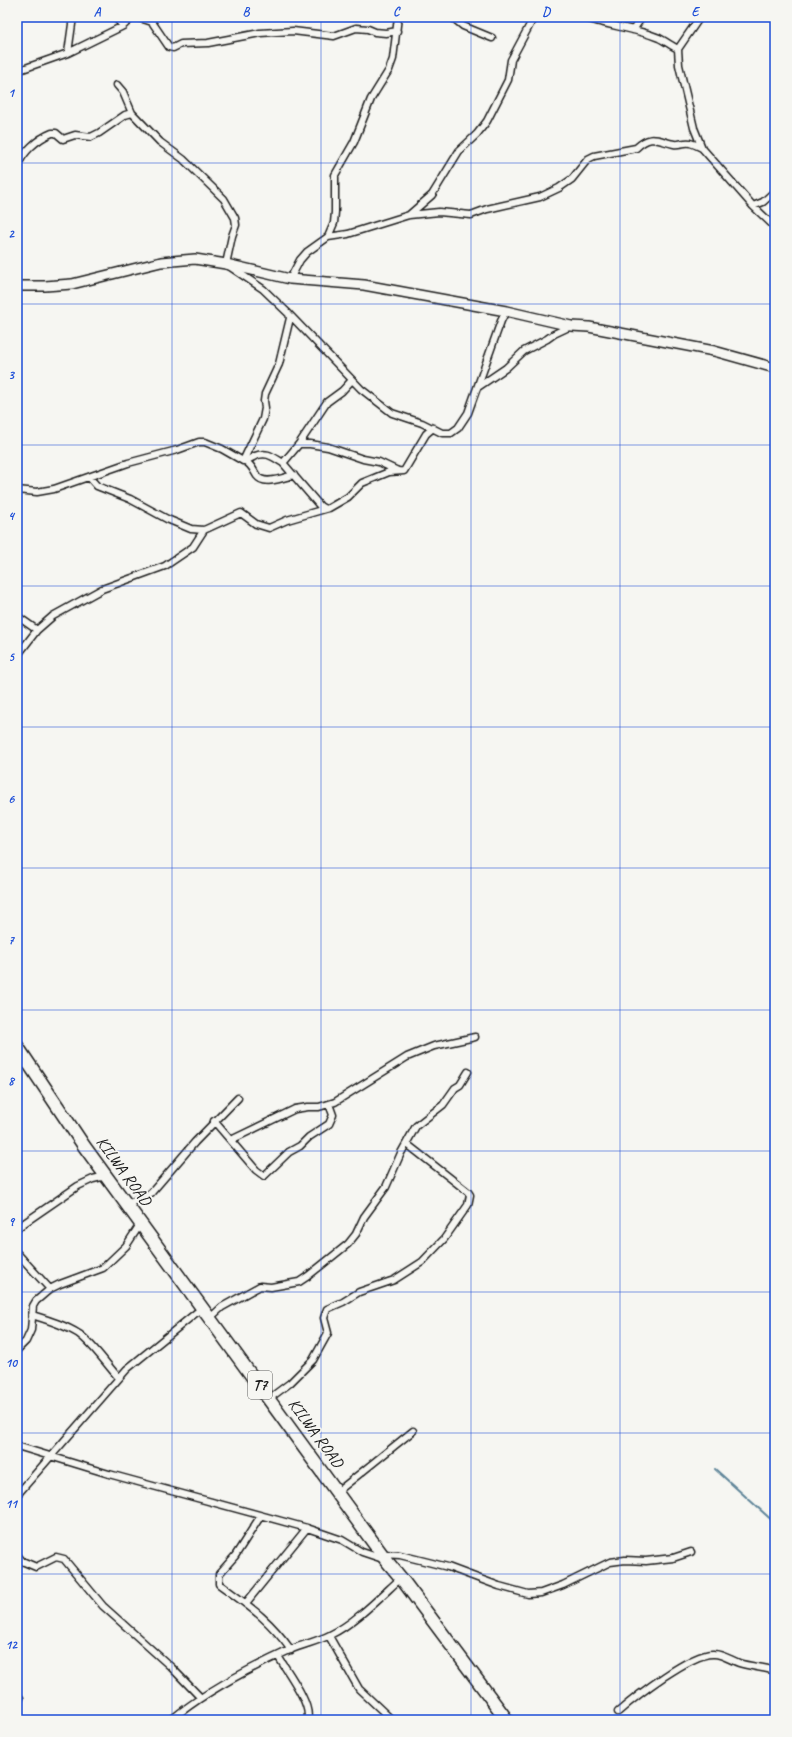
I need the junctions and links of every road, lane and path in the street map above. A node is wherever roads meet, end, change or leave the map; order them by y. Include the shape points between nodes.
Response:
1 (73, 17) edge
2 (115, 17) edge
3 (133, 17) edge
4 (137, 17) edge
5 (398, 17) edge
6 (452, 17) edge
7 (534, 17) edge
8 (583, 17) edge
9 (642, 17) edge
10 (700, 17) edge
11 (123, 26) junction
12 (633, 30) junction
13 (397, 32) junction
14 (492, 38) dead end
15 (678, 49) junction
16 (68, 53) junction
17 (17, 72) edge
18 (117, 85) dead end
19 (132, 113) junction
20 (702, 148) junction
21 (17, 167) edge
22 (775, 191) edge
23 (753, 206) junction
24 (409, 215) junction
25 (775, 227) edge
26 (328, 237) junction
27 (226, 264) junction
28 (290, 279) junction
29 (17, 286) edge
30 (506, 311) junction
31 (289, 314) junction
32 (571, 326) junction
33 (775, 368) edge
34 (352, 380) junction
35 (478, 387) junction
36 (433, 428) junction
37 (299, 444) junction
38 (244, 461) junction
39 (283, 463) junction
40 (398, 471) junction
41 (294, 475) junction
42 (89, 477) junction
43 (17, 490) edge
44 (325, 509) junction
45 (204, 530) junction
46 (17, 616) edge
47 (37, 630) junction
48 (17, 656) edge
49 (475, 1037) dead end
50 (17, 1046) edge
51 (22, 1066) edge
52 (468, 1072) dead end
53 (238, 1098) dead end
54 (329, 1104) junction
55 (214, 1121) junction
56 (231, 1140) junction
57 (407, 1144) junction
58 (108, 1176) junction
59 (128, 1204) junction
60 (141, 1223) junction
61 (17, 1228) edge
62 (17, 1253) edge
63 (50, 1289) junction
64 (202, 1308) junction
65 (32, 1314) junction
66 (210, 1318) junction
67 (17, 1350) edge
68 (119, 1378) junction
69 (270, 1398) junction
70 (413, 1431) dead end
71 (17, 1446) edge
72 (51, 1456) junction
73 (337, 1492) junction
74 (17, 1495) edge
75 (260, 1517) junction
76 (307, 1528) junction
77 (691, 1552) dead end
78 (17, 1555) edge
79 (384, 1557) junction
80 (402, 1578) junction
81 (246, 1603) junction
82 (329, 1636) junction
83 (292, 1650) junction
84 (278, 1656) junction
85 (775, 1671) edge
86 (200, 1697) junction
87 (618, 1712) dead end
88 (309, 1718) edge
89 (171, 1720) edge
90 (392, 1720) edge
91 (507, 1720) edge

1 - 16 street
2 - 11 street
3 - 11 street
4 - 13 street via 152,22 172,48 181,44 208,43 260,33 293,32 334,36 356,28 375,32
5 - 13 street
6 - 14 street via 463,26
7 - 24 street via 511,60 508,80 488,121 459,151 432,195
8 - 12 street
9 - 12 street
10 - 15 street
11 - 16 street
12 - 15 street via 659,38
13 - 26 street via 389,70 371,99 354,142 335,174 334,223
15 - 20 street via 689,112
16 - 17 street
18 - 19 street
19 - 21 street via 91,137 75,135 63,139 52,132 35,143
19 - 27 street via 163,145 183,159 229,206 236,225
20 - 23 street
20 - 24 street via 690,143 676,144 652,139 636,148 588,159 572,180 540,197 471,215 439,212
22 - 23 street via 763,202
23 - 25 street
24 - 26 street via 348,234
26 - 28 street via 307,252
27 - 28 street
27 - 29 street via 195,259 161,262 72,284
27 - 31 street via 263,289
28 - 30 street via 364,286
30 - 32 street
30 - 35 street
31 - 34 street
31 - 38 street via 281,358 265,394 265,413
32 - 33 street via 589,327 714,351
32 - 35 street via 528,348 496,377
34 - 36 street via 392,413
34 - 37 street via 327,402
35 - 36 street via 468,413 458,428 446,434
36 - 40 street via 426,434 406,469
37 - 39 street
37 - 40 street via 328,447 379,462
38 - 39 street via 265,454
38 - 41 street via 264,480
38 - 42 street via 222,449 199,442
39 - 41 street
40 - 44 street via 362,483 348,497
41 - 44 street
42 - 43 street via 54,489 37,492
42 - 45 street via 97,486 130,498 167,519 191,529
44 - 45 street via 269,528 256,524 239,513
45 - 47 street via 193,547 174,561 102,589 53,616
46 - 47 street
47 - 48 street
49 - 54 street via 434,1046 407,1057
50 - 51 highway, KILWA ROAD / T7
51 - 58 highway, KILWA ROAD / T7
52 - 57 street via 443,1105 416,1126
53 - 55 street
54 - 56 street via 295,1110
54 - 56 street via 333,1115 328,1124 281,1159 266,1176 260,1175
55 - 56 street
55 - 59 street via 151,1193
57 - 66 street via 386,1187 348,1244 298,1282 272,1287 260,1286 222,1307
57 - 69 street via 468,1192 468,1205 444,1239 422,1262 394,1280 359,1292 327,1309 324,1318 328,1333 313,1360 290,1383
58 - 59 highway, KILWA ROAD / T7
58 - 61 street via 78,1186
59 - 60 highway, KILWA ROAD / T7
60 - 63 street via 126,1246 103,1268
60 - 64 highway, KILWA ROAD / T7
62 - 63 street
63 - 65 street via 33,1306
64 - 66 highway, KILWA ROAD / T7
64 - 68 street
65 - 67 street via 31,1330 26,1341
65 - 68 street via 78,1334
66 - 69 highway, KILWA ROAD / T7
68 - 72 street
69 - 73 highway, KILWA ROAD / T7
70 - 73 street
71 - 72 street
72 - 74 street
72 - 75 street
73 - 79 highway, KILWA ROAD / T7
75 - 76 street
75 - 81 street via 235,1556 219,1574 220,1584
76 - 79 street via 342,1540 362,1552
76 - 81 street
77 - 79 street via 672,1558 610,1562 563,1585 541,1593 528,1594 498,1586 448,1567 400,1555
78 - 86 street via 22,1561 36,1567 56,1557 64,1559 103,1606 172,1667
79 - 80 highway, KILWA ROAD / T7
80 - 82 street
80 - 91 highway, KILWA ROAD / T7
81 - 83 street via 268,1622
82 - 83 street
82 - 90 street via 359,1689
83 - 84 street
84 - 86 street
84 - 88 street via 306,1703
85 - 87 street via 715,1654 706,1654 643,1690
86 - 89 street

